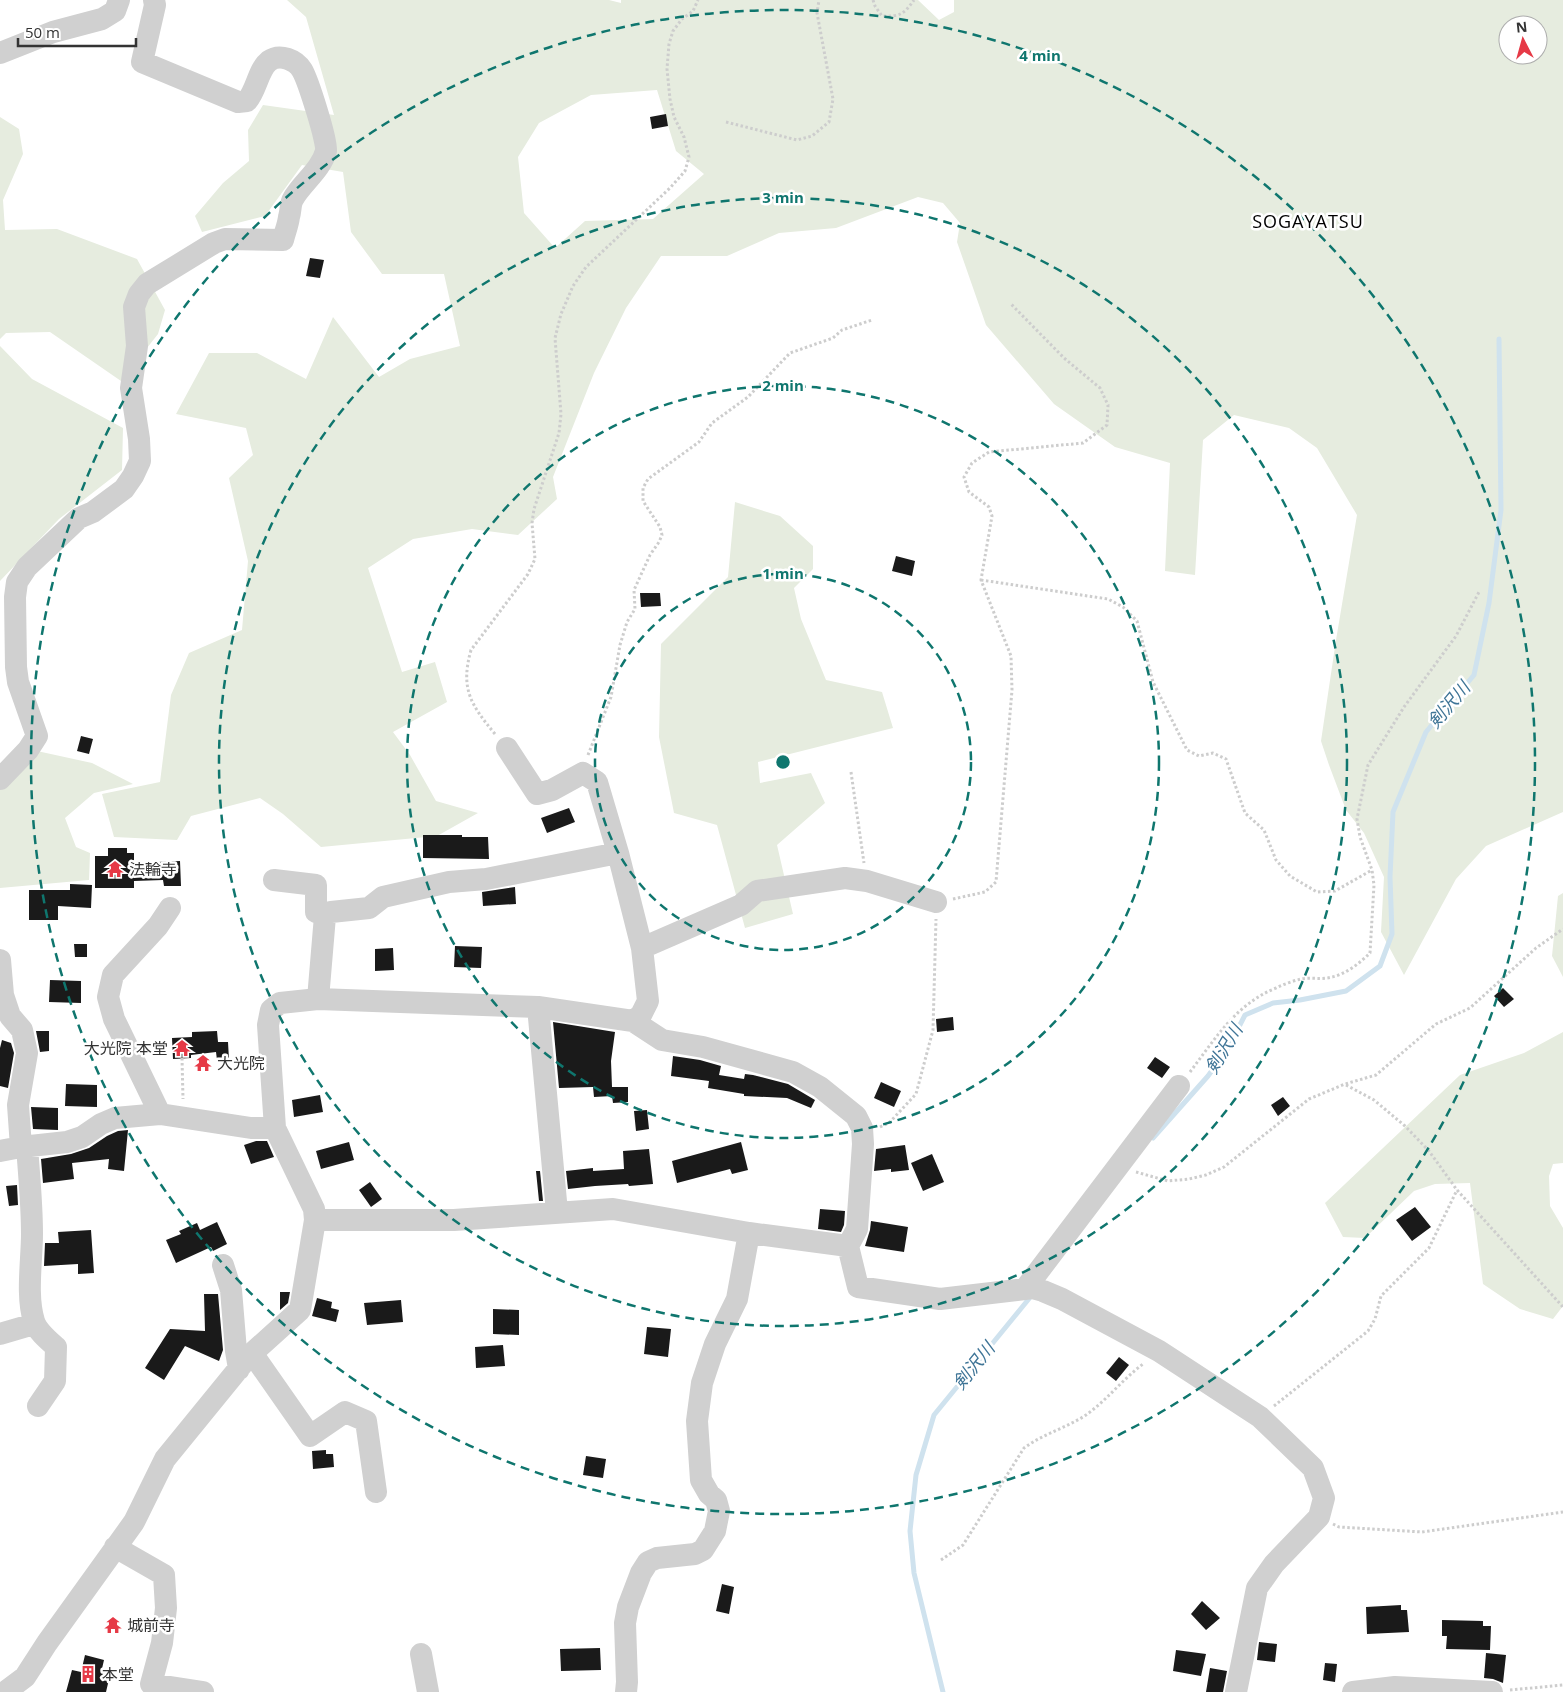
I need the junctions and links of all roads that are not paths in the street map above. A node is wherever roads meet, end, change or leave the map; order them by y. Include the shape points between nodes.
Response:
1 (118, 0) edge
2 (154, 0) edge
3 (0, 53) edge
4 (507, 748) road end
5 (0, 779) edge
6 (618, 853) junction
7 (274, 880) dead end
8 (936, 902) road end
9 (170, 908) dead end
10 (325, 916) junction
11 (642, 948) junction
12 (0, 960) edge
13 (318, 999) junction
14 (538, 1006) junction
15 (634, 1021) junction
16 (1179, 1086) road end
17 (160, 1114) junction
18 (275, 1128) junction
19 (16, 1148) edge
20 (557, 1212) junction
21 (316, 1220) junction
22 (749, 1233) junction
23 (848, 1246) junction
24 (223, 1265) dead end
25 (1033, 1289) junction
26 (34, 1324) junction
27 (0, 1334) edge
28 (246, 1361) junction
29 (38, 1406) dead end
30 (376, 1492) dead end
31 (115, 1547) junction
32 (421, 1654) dead end
33 (5, 1692) edge
34 (203, 1692) edge
35 (428, 1692) edge
36 (626, 1692) edge
37 (1236, 1692) edge
38 (1353, 1692) edge
39 (1492, 1692) edge

1 - 3 street via 115,11 102,19 53,32
2 - 5 street via 142,62 238,102 247,101 254,94 262,70 270,60 281,57 293,60 302,70 325,137 326,150 292,200 283,240 225,239 214,243 147,284 139,294 134,307 136,346 131,388 140,461 124,489 93,512 78,518 27,567 17,582 16,667 37,736
4 - 6 street via 537,794 552,790 583,773 597,782
6 - 10 street via 486,879 449,882 383,897 369,908 331,912
6 - 11 street
7 - 10 street via 316,885 316,912
8 - 11 street via 867,881 845,878 757,891 741,905
9 - 17 street via 158,926 113,975 108,997 114,1019
10 - 13 street
11 - 15 street via 648,1001
12 - 19 street via 3,995 10,1016 22,1030 27,1053 18,1105
13 - 14 street
13 - 18 street via 280,1003 271,1010 268,1025
14 - 15 street
14 - 20 street
15 - 23 street via 662,1040 703,1047 793,1072 820,1087 856,1116 863,1136 857,1229
16 - 25 street via 1124,1169
17 - 18 street via 251,1128
17 - 19 street via 114,1118 67,1142
18 - 21 street
19 - 26 street via 31,1205 31,1313
20 - 21 street via 454,1220
20 - 22 street via 613,1209
21 - 28 street via 300,1310
22 - 23 street
22 - 36 street via 737,1298 715,1344 702,1383 697,1421 701,1480 716,1500 719,1511 715,1531 703,1550 695,1554 657,1558 648,1562 641,1573 625,1623
23 - 25 street via 858,1287 940,1299
24 - 28 street via 231,1290 236,1351
25 - 37 street via 1062,1299 1160,1351 1260,1417 1313,1468 1324,1498 1319,1516 1274,1564 1257,1588
26 - 27 street
26 - 29 street via 56,1347 55,1381
28 - 30 street via 310,1436 345,1412 366,1421
28 - 31 street via 165,1459 134,1522
31 - 33 street via 25,1678
31 - 34 street via 164,1574 166,1608 162,1643 151,1684
32 - 35 street
38 - 39 street via 1394,1687

